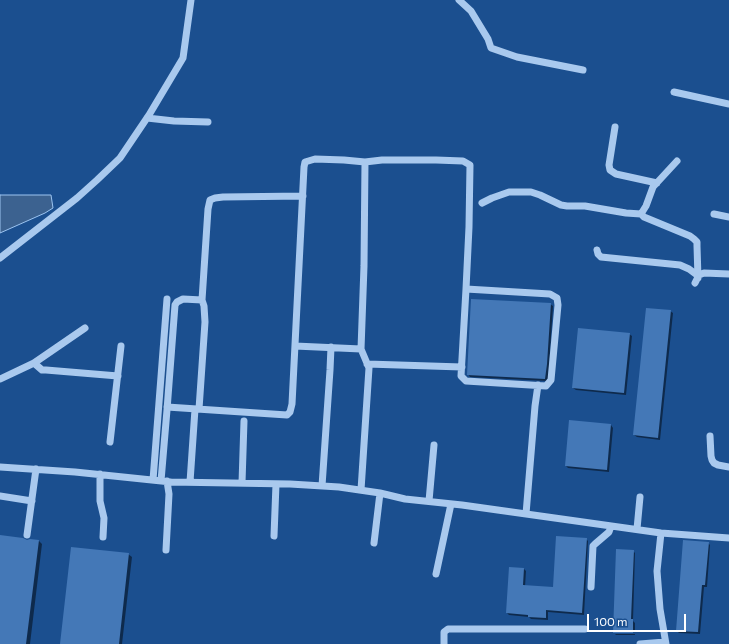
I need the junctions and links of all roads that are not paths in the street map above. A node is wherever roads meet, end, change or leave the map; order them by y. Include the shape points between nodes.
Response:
1 (191, 0) edge
2 (459, 0) edge
3 (583, 70) dead end
4 (674, 92) dead end
5 (729, 104) edge
6 (147, 118) junction
7 (208, 122) dead end
8 (615, 127) dead end
9 (677, 161) dead end
10 (365, 162) junction
11 (657, 183) junction
12 (303, 196) junction
13 (482, 203) dead end
14 (641, 214) junction
15 (714, 214) dead end
16 (729, 217) edge
17 (597, 250) dead end
18 (0, 258) edge
19 (729, 274) edge
20 (697, 278) junction
21 (466, 289) junction
22 (167, 299) dead end
23 (202, 300) junction
24 (85, 328) dead end
25 (121, 346) dead end
26 (295, 346) junction
27 (330, 347) junction
28 (361, 348) junction
29 (34, 364) junction
30 (367, 364) junction
31 (462, 367) junction
32 (118, 376) junction
33 (0, 379) edge
34 (538, 385) junction
35 (167, 407) junction
36 (197, 409) junction
37 (244, 421) dead end
38 (710, 436) dead end
39 (110, 442) dead end
40 (434, 445) dead end
41 (0, 467) edge
42 (729, 467) edge
43 (36, 469) junction
44 (100, 474) junction
45 (160, 481) junction
46 (190, 482) junction
47 (242, 483) junction
48 (276, 484) junction
49 (322, 486) junction
50 (361, 490) junction
51 (380, 493) junction
52 (0, 496) edge
53 (640, 497) dead end
54 (32, 501) junction
55 (429, 501) junction
56 (451, 504) junction
57 (526, 514) junction
58 (611, 526) junction
59 (637, 529) junction
60 (661, 533) junction
61 (27, 535) dead end
62 (274, 536) dead end
63 (103, 537) dead end
64 (729, 538) edge
65 (374, 543) dead end
66 (166, 550) dead end
67 (436, 574) dead end
68 (591, 588) dead end
69 (585, 629) dead end
70 (666, 643) edge
71 (444, 644) edge
72 (640, 644) edge

1 - 6 street via 182,58
2 - 3 street via 471,11 491,48
4 - 5 street
6 - 7 street
6 - 18 street via 120,158 97,180
8 - 11 street via 610,170 616,174
9 - 11 street
10 - 12 street via 315,159 305,162
10 - 21 street via 436,160 463,161 470,165
10 - 28 street
11 - 14 street
12 - 23 street via 223,197 210,200
12 - 26 street
13 - 14 street via 509,192 531,192 561,205
14 - 20 street via 690,236 697,242
15 - 16 street
17 - 20 street via 601,257 680,266 688,269
19 - 20 street via 704,273
21 - 31 street
21 - 34 street via 550,294 557,298 551,380 546,386
22 - 45 street
23 - 35 street via 182,299 175,305
23 - 36 street via 204,322
24 - 29 street
25 - 32 street
26 - 27 street
26 - 36 street via 292,404 287,415
27 - 28 street
27 - 49 street
28 - 30 street
29 - 32 street via 42,370
29 - 33 street
30 - 31 street
30 - 50 street via 369,368
31 - 34 street via 461,376 466,381
32 - 39 street
34 - 57 street
35 - 36 street
35 - 45 street
36 - 46 street
37 - 47 street
38 - 42 street via 712,460 718,465
40 - 55 street
41 - 43 street
43 - 44 street
43 - 54 street
44 - 45 street
44 - 63 street
45 - 46 street
45 - 66 street via 169,494
46 - 47 street
47 - 48 street
48 - 49 street
48 - 62 street
49 - 50 street
50 - 51 street
51 - 55 street
51 - 65 street
52 - 54 street
53 - 59 street
54 - 61 street
55 - 56 street
56 - 57 street
56 - 67 street
57 - 58 street
58 - 59 street
58 - 68 street via 609,532 593,546
59 - 60 street
60 - 64 street
60 - 70 street via 657,571
69 - 71 street via 448,629 444,632
70 - 72 street

